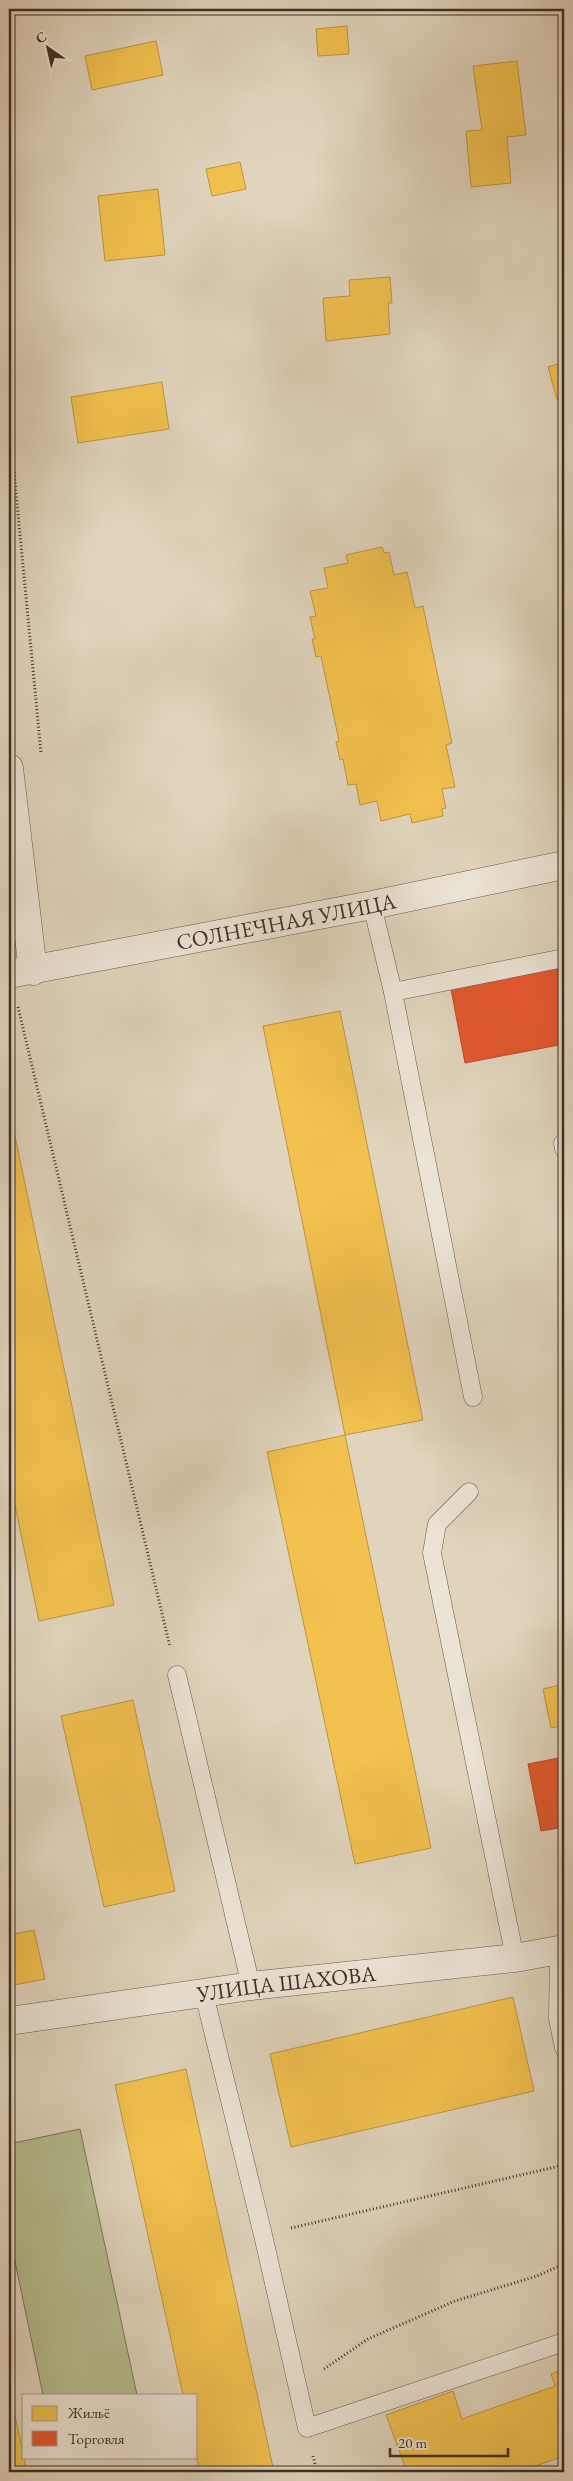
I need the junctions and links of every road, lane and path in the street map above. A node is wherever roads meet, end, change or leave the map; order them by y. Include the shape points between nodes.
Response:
1 (9, 420) edge
2 (42, 762) dead end
3 (9, 768) edge
4 (564, 865) edge
5 (372, 905) junction
6 (564, 958) edge
7 (17, 973) edge
8 (393, 992) junction
9 (473, 1397) dead end
10 (469, 1492) dead end
11 (177, 1675) joint
12 (562, 1949) edge
13 (515, 1958) junction
14 (251, 1986) junction
15 (204, 1994) junction
16 (9, 2021) edge
17 (564, 2048) edge
18 (564, 2166) edge
19 (263, 2235) junction
20 (564, 2264) edge
21 (564, 2342) edge
22 (297, 2388) junction

1 - 2 path
3 - 7 street
4 - 5 street, СОЛНЕЧНАЯ УЛИЦА
5 - 7 street, СОЛНЕЧНАЯ УЛИЦА
5 - 8 lane
6 - 8 lane
7 - 11 path
8 - 9 lane
10 - 13 lane via 437,1524 432,1553
11 - 14 lane
12 - 13 street, УЛИЦА ШАХОВА
12 - 17 lane via 558,2018
13 - 14 street, УЛИЦА ШАХОВА
14 - 15 street, УЛИЦА ШАХОВА
15 - 16 street, УЛИЦА ШАХОВА
15 - 19 lane
18 - 19 path
19 - 22 lane
20 - 22 path via 537,2276 455,2301 368,2340
21 - 22 lane via 307,2428

